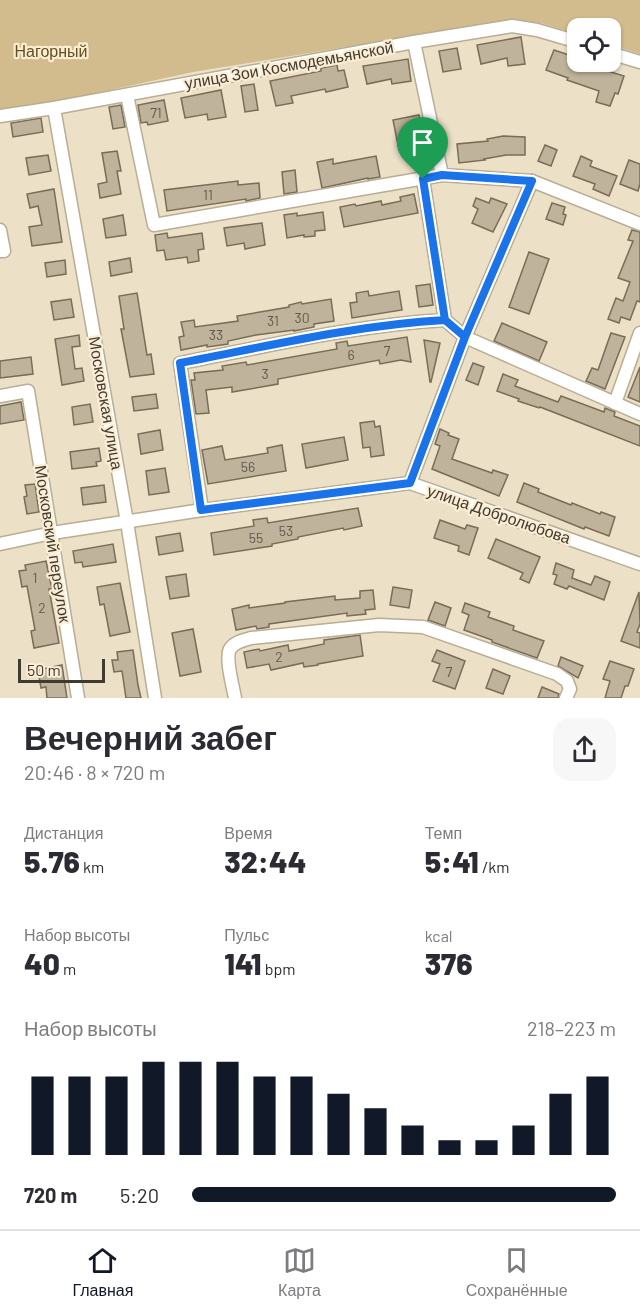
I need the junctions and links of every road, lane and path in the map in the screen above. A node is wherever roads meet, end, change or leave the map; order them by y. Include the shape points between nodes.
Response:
1 (567, 39) edge
2 (414, 42) junction
3 (621, 56) edge
4 (640, 62) edge
5 (127, 95) junction
6 (54, 108) junction
7 (0, 116) edge
8 (442, 175) junction
9 (423, 179) junction
10 (532, 181) junction
11 (640, 224) edge
12 (0, 230) edge
13 (0, 251) edge
14 (445, 320) junction
15 (640, 333) edge
16 (465, 337) junction
17 (0, 396) edge
18 (615, 403) junction
19 (640, 414) edge
20 (410, 483) junction
21 (201, 510) junction
22 (127, 522) junction
23 (52, 533) junction
24 (0, 544) edge
25 (640, 564) edge
26 (78, 698) edge
27 (155, 698) edge
28 (235, 698) edge
29 (566, 698) edge

1 - 2 street, улица Зои Космодемьянской via 512,26
2 - 5 street, улица Зои Космодемьянской
2 - 8 street
3 - 4 street
5 - 6 street, улица Зои Космодемьянской
5 - 9 street via 154,225
6 - 7 street, улица Зои Космодемьянской
6 - 22 street, Московская улица
8 - 9 street
8 - 10 street
9 - 14 street
10 - 11 street
10 - 16 street
12 - 13 street via 4,251
14 - 16 street
14 - 21 street via 386,325 180,363
15 - 18 street
16 - 18 street
16 - 20 street
17 - 23 street, Московский переулок via 28,391
18 - 19 street
20 - 21 street, улица Добролюбова
20 - 25 street, улица Добролюбова
21 - 22 street, улица Добролюбова
22 - 23 street, улица Добролюбова
22 - 27 street, Московская улица
23 - 24 street, улица Добролюбова
23 - 26 street, Московский переулок
28 - 29 street via 228,656 235,643 379,625 423,627 557,674 570,689

